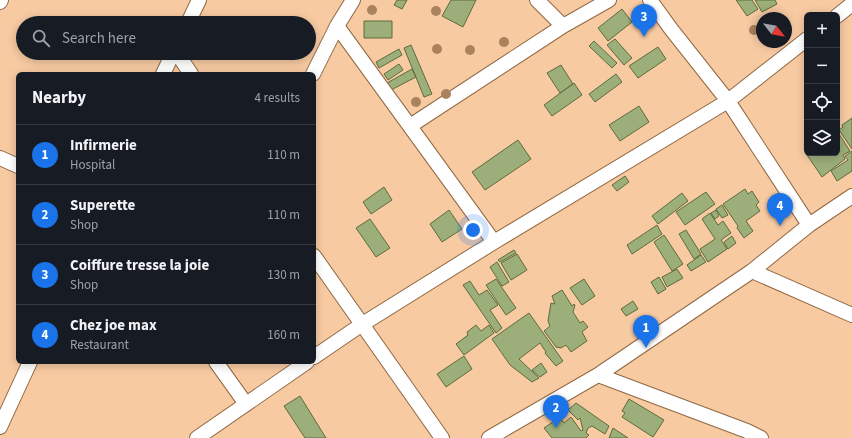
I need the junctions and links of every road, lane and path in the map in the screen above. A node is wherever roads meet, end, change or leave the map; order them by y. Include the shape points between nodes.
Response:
1 (199, 0) edge
2 (353, 0) edge
3 (537, 0) edge
4 (609, 0) edge
5 (650, 0) edge
6 (852, 4) edge
7 (840, 14) edge
8 (191, 16) edge
9 (337, 26) junction
10 (563, 26) junction
11 (804, 42) edge
12 (169, 60) edge
13 (182, 60) edge
14 (164, 72) edge
15 (190, 72) edge
16 (314, 72) edge
17 (728, 101) junction
18 (410, 126) junction
19 (0, 158) edge
20 (16, 165) edge
21 (852, 196) edge
22 (809, 225) junction
23 (494, 242) junction
24 (316, 259) edge
25 (752, 270) junction
26 (852, 315) edge
27 (361, 325) junction
28 (316, 356) edge
29 (29, 364) edge
30 (217, 364) edge
31 (304, 364) edge
32 (598, 375) junction
33 (246, 404) junction
34 (0, 427) edge
35 (746, 435) edge
36 (198, 438) edge
37 (442, 438) edge
38 (489, 438) edge
39 (761, 438) edge

1 - 8 street
2 - 9 street
3 - 10 street
4 - 10 street
5 - 17 street
6 - 7 street
9 - 16 street
9 - 18 street
10 - 18 street
11 - 17 street
12 - 14 street
13 - 15 street
17 - 22 street
17 - 23 street
18 - 23 street
19 - 20 street
21 - 22 street
22 - 25 street
23 - 27 street
24 - 27 street
25 - 26 street
25 - 32 street
27 - 28 street
27 - 37 street
29 - 34 street
30 - 33 street
31 - 33 street
32 - 35 street
32 - 38 street
33 - 36 street
35 - 39 street

